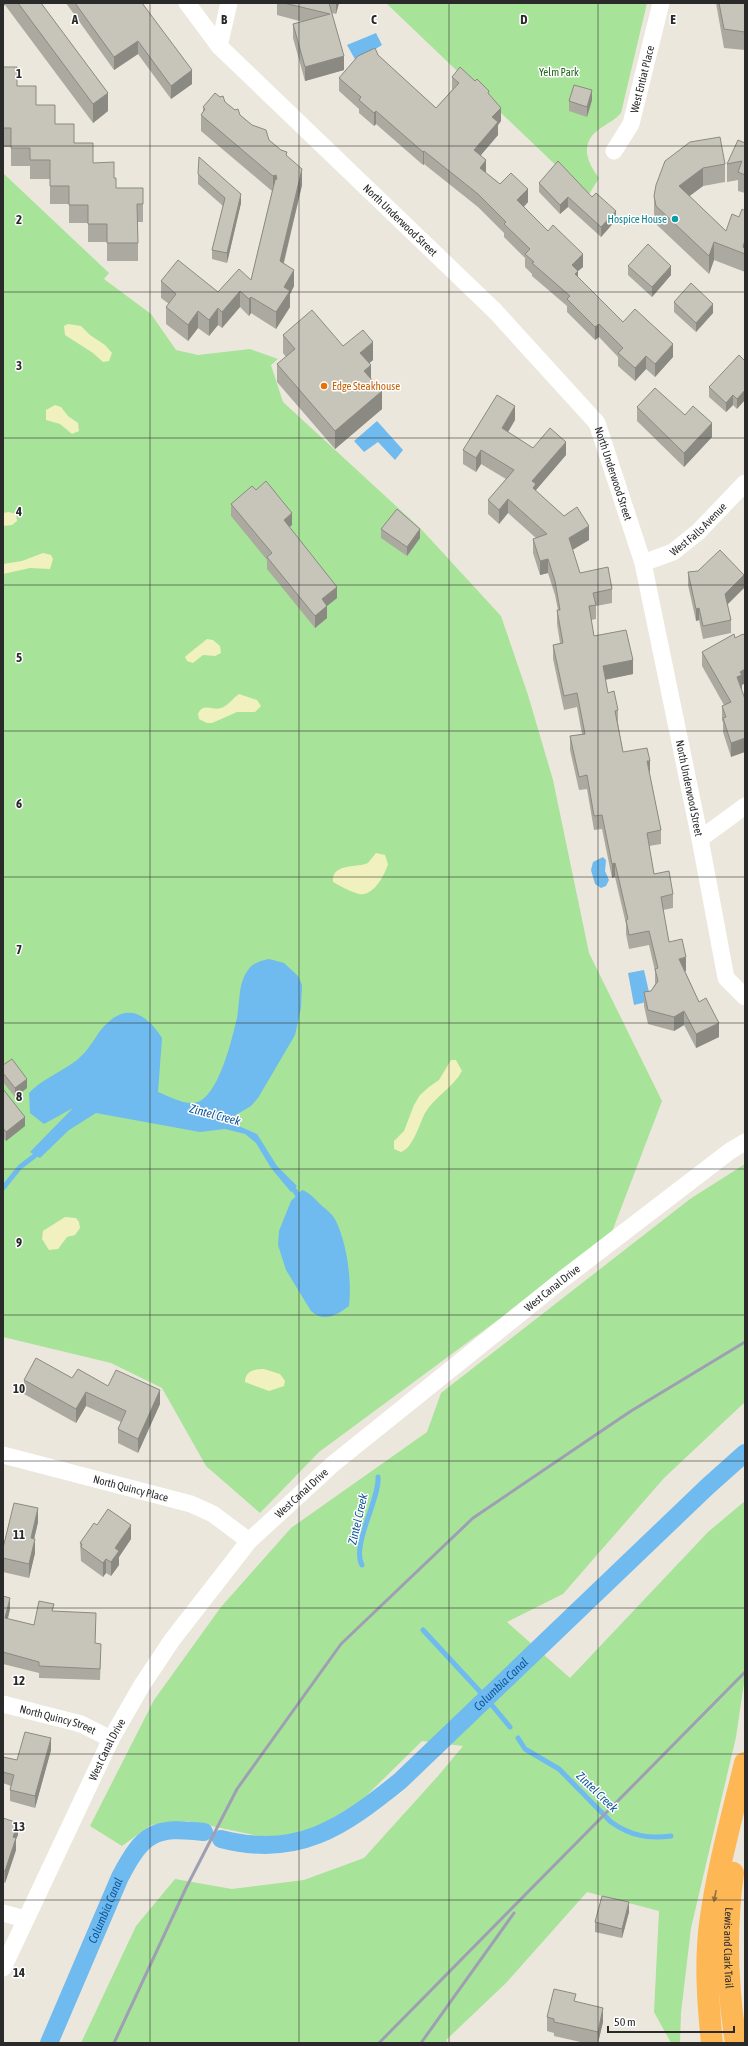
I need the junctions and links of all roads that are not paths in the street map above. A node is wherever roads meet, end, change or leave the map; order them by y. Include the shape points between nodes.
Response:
1 (187, 3) edge
2 (229, 3) edge
3 (661, 3) edge
4 (219, 46) junction
5 (614, 151) dead end
6 (745, 482) edge
7 (643, 563) junction
8 (745, 806) edge
9 (700, 839) junction
10 (745, 997) edge
11 (745, 1142) edge
12 (3, 1455) edge
13 (249, 1541) junction
14 (3, 1704) edge
15 (110, 1739) junction
16 (745, 1763) edge
17 (745, 1782) edge
18 (3, 1913) edge
19 (25, 1918) junction
20 (3, 1968) edge
21 (712, 2043) edge
22 (736, 2043) edge

1 - 4 street, North Underwood Street
2 - 4 street
3 - 5 street, West Entiat Place via 631,124
4 - 7 street, North Underwood Street via 495,312 598,423
6 - 7 street, West Falls Avenue via 698,532 673,552
7 - 9 street, North Underwood Street
8 - 9 street
9 - 10 street, North Underwood Street via 726,978
11 - 13 street, West Canal Drive via 544,1294 333,1464
12 - 13 street, North Quincy Place via 191,1504 213,1514
13 - 15 street, West Canal Drive via 172,1640
14 - 15 street, North Quincy Street via 81,1724
15 - 19 street, West Canal Drive
16 -> 21 highway via 719,1873 710,1924 708,2000
17 - 22 highway, Lewis and Clark Trail via 727,1926 729,1988
18 - 19 street
19 - 20 street, West Canal Drive

